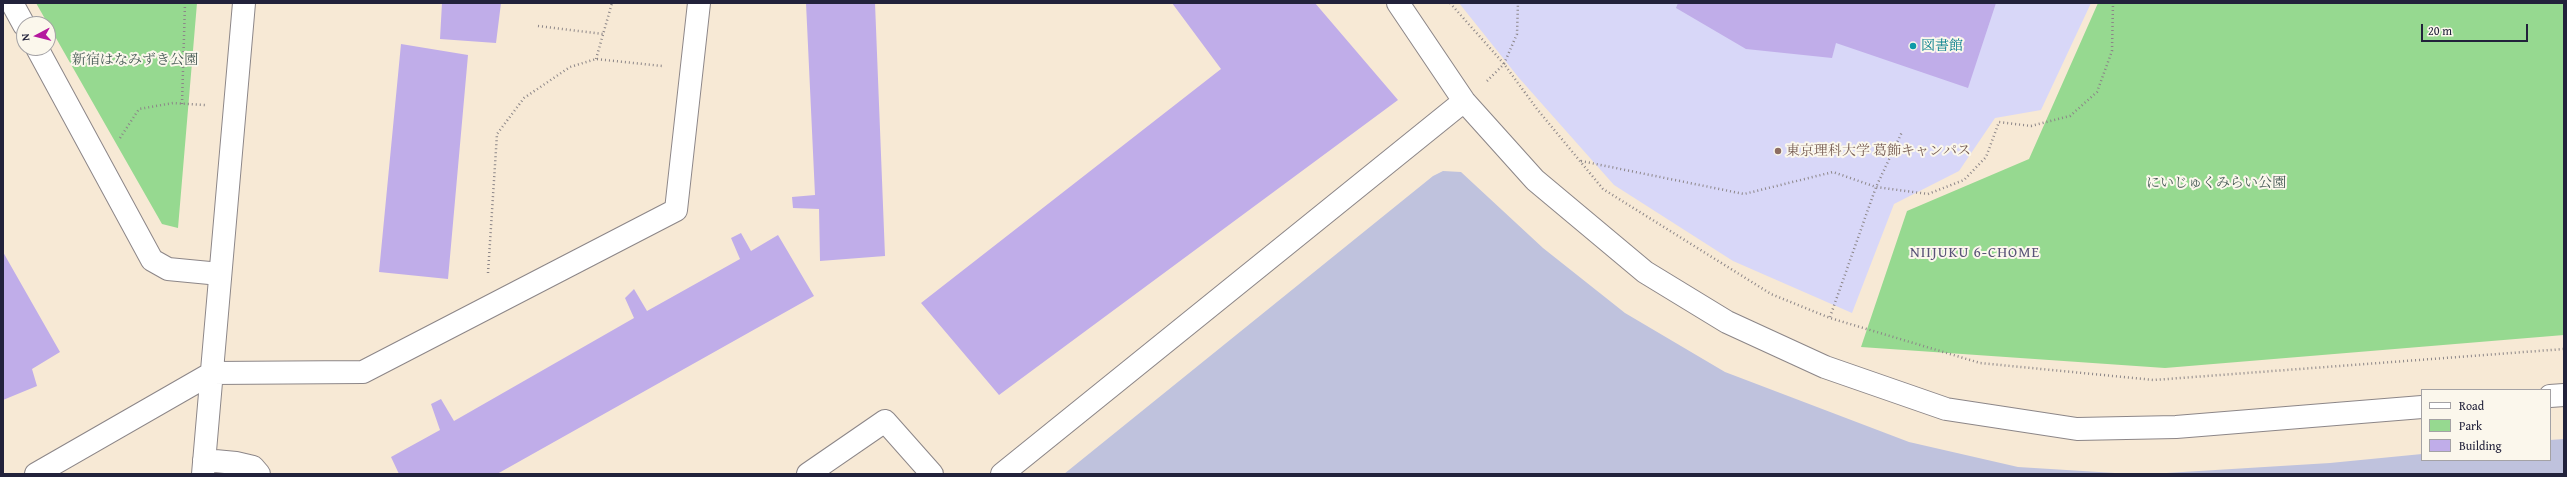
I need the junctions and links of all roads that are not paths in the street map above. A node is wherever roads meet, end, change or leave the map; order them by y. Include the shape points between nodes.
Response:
1 (12, 3) edge
2 (244, 3) edge
3 (699, 3) edge
4 (1398, 3) edge
5 (19, 16) edge
6 (41, 56) edge
7 (1464, 101) junction
8 (220, 274) junction
9 (212, 373) junction
10 (2564, 395) edge
11 (2551, 396) edge
12 (2421, 407) edge
13 (204, 467) edge
14 (36, 474) edge
15 (259, 474) edge
16 (808, 474) edge
17 (932, 474) edge
18 (1002, 474) edge

1 - 5 street
2 - 8 street
3 - 9 street via 676,210 363,372
4 - 7 street
6 - 8 street via 152,260 168,269
7 - 12 street via 1535,180 1645,272 1727,322 1824,367 1946,409 2077,428 2176,428
7 - 18 street
8 - 9 street
9 - 13 street
9 - 14 street
10 - 11 street
13 - 15 street via 236,463 253,468
16 - 17 street via 885,421

